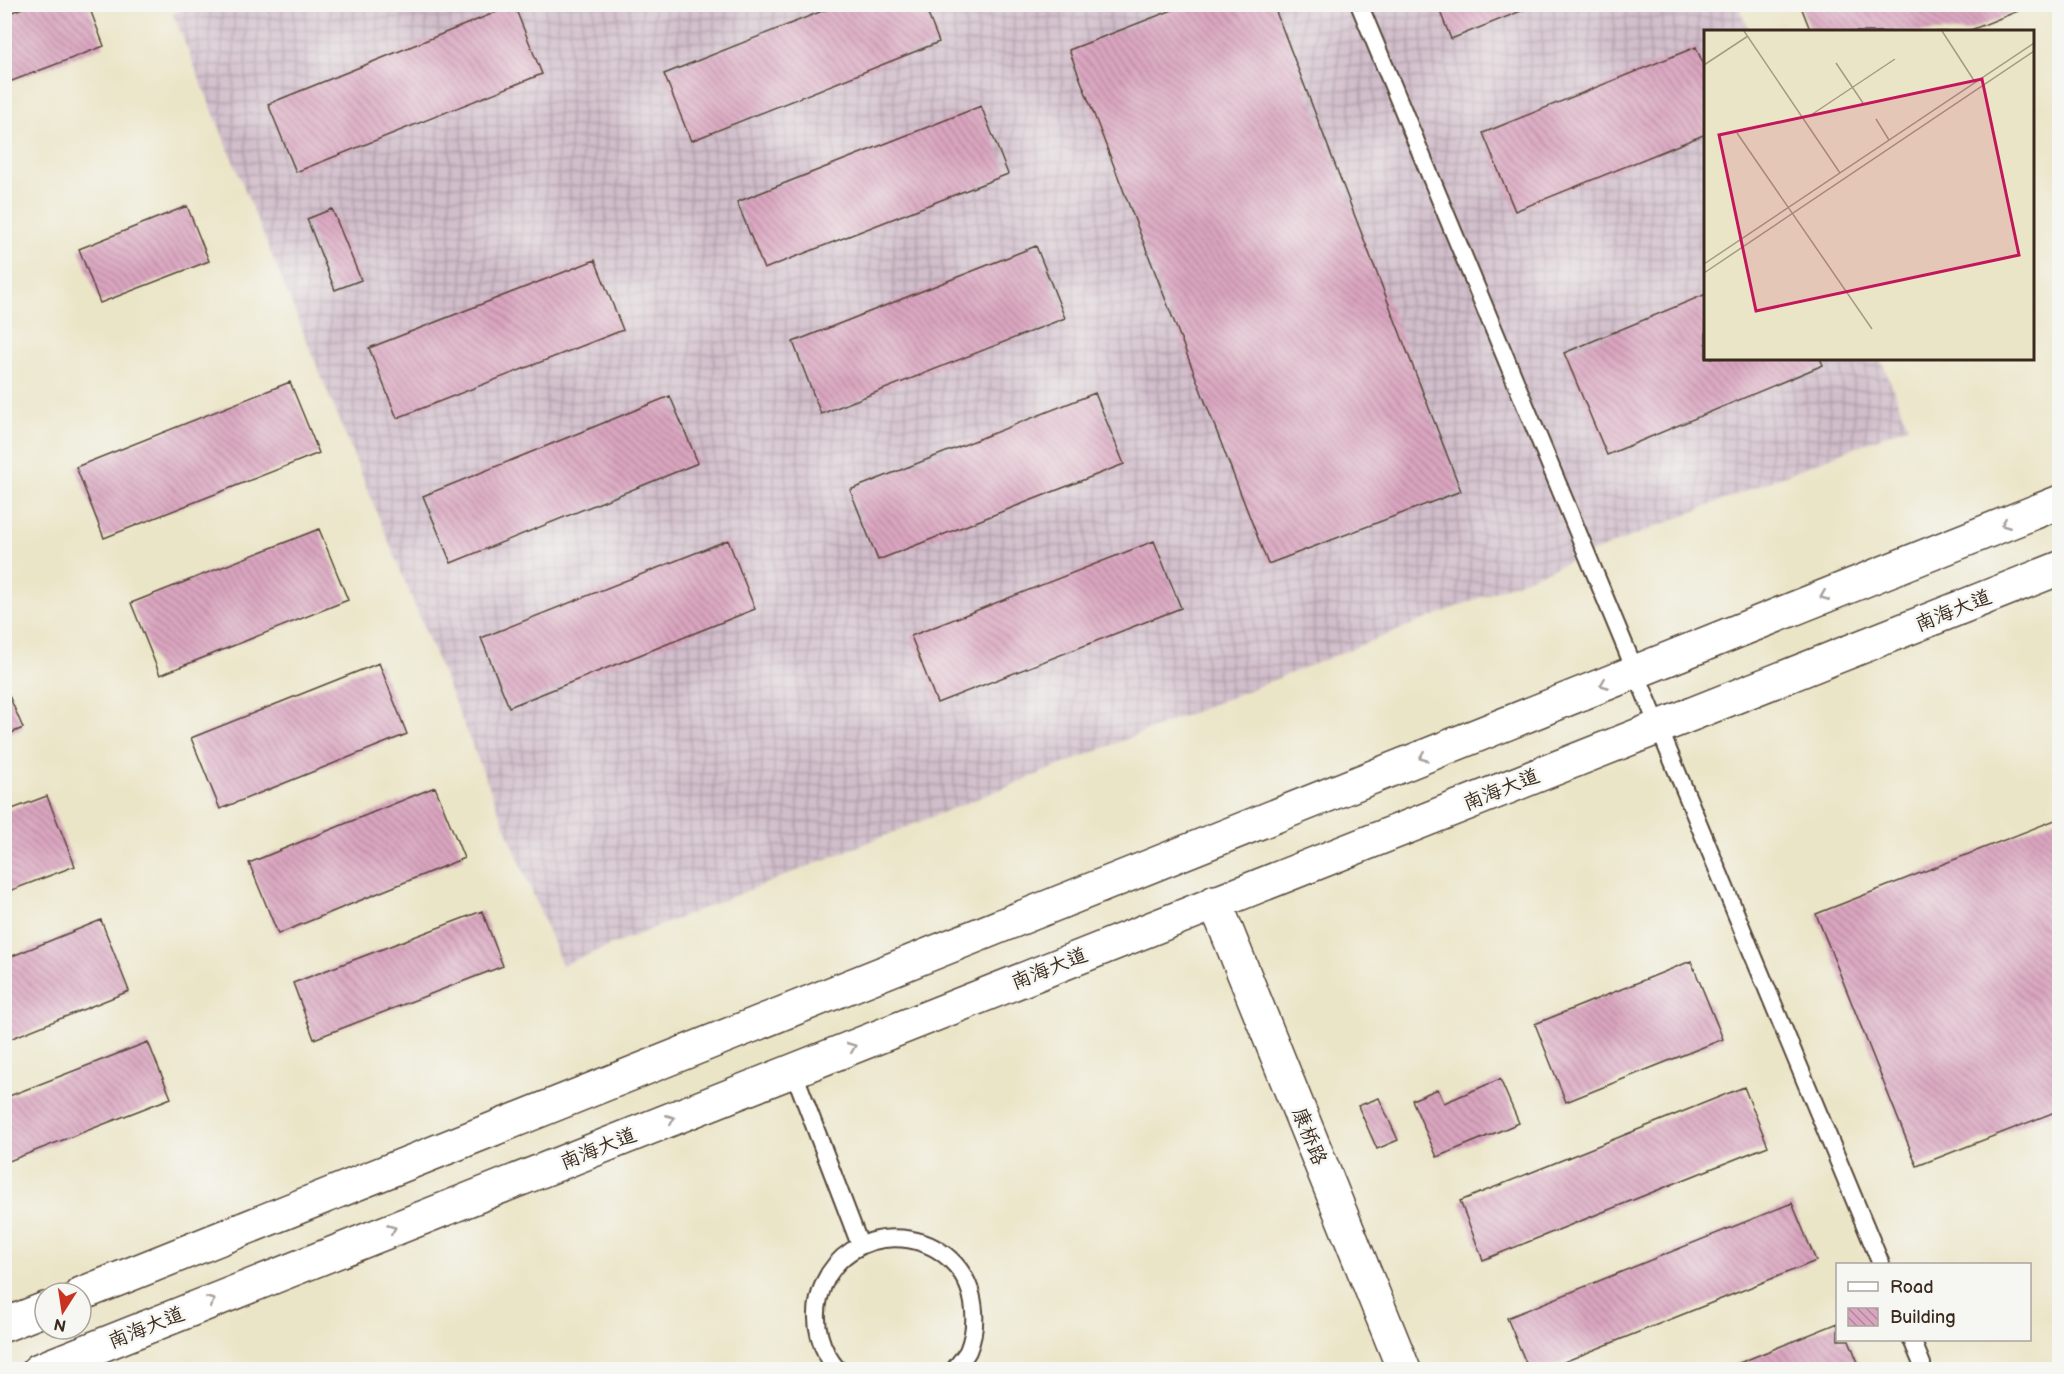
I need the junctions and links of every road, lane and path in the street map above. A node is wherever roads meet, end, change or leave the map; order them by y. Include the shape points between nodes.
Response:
1 (1359, 4) edge
2 (2060, 502) edge
3 (2060, 568) edge
4 (1635, 672) junction
5 (1658, 727) junction
6 (1215, 902) junction
7 (794, 1070) junction
8 (860, 1245) junction
9 (1881, 1263) edge
10 (93, 1289) edge
11 (33, 1314) edge
12 (4, 1325) edge
13 (1912, 1341) edge
14 (1922, 1364) dead end
15 (50, 1368) edge
16 (838, 1370) edge
17 (954, 1370) edge
18 (1404, 1370) edge

1 - 4 lane
2 -> 4 main road
3 - 5 main road, 南海大道
4 - 5 lane
4 -> 10 main road
5 - 6 main road, 南海大道
5 - 9 lane
7 -> 6 main road, 南海大道
6 - 18 main road, 康桥路
7 - 8 lane
15 -> 7 main road, 南海大道
8 - 16 lane via 838,1261 823,1284 816,1310 819,1337
8 - 17 lane via 887,1237 915,1239 941,1250 961,1271 973,1296 975,1324 968,1351
11 - 12 main road
13 - 14 lane

